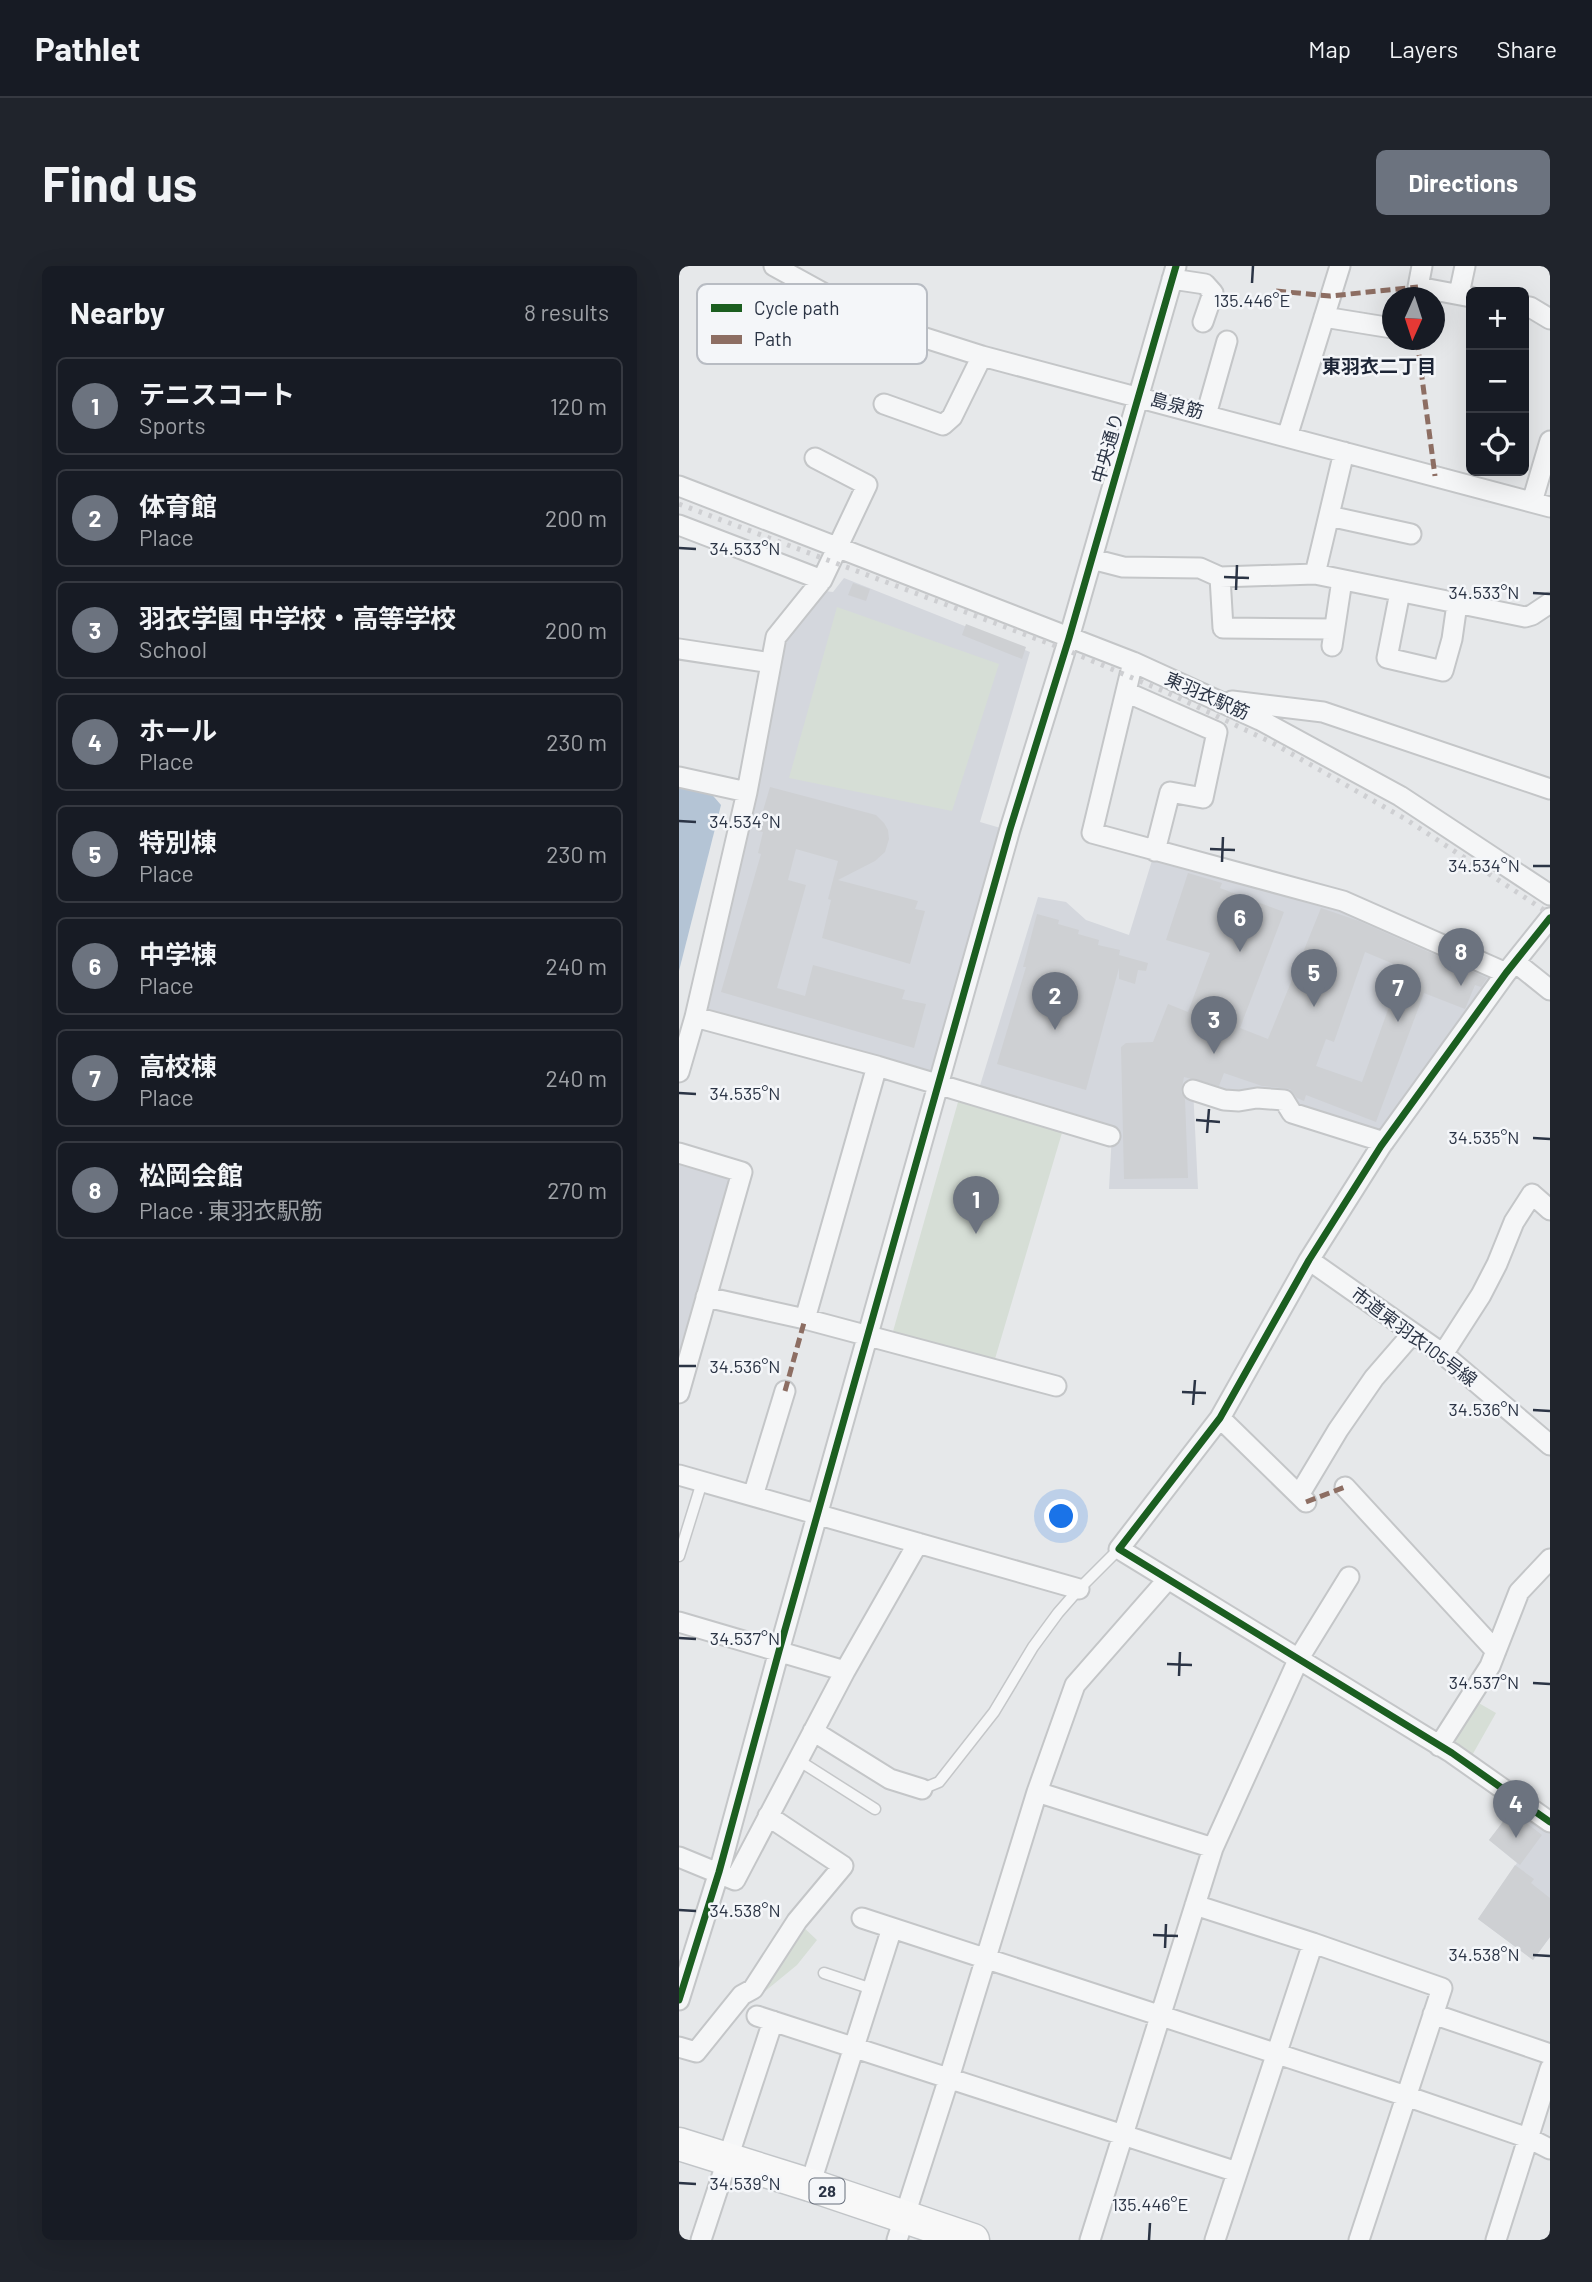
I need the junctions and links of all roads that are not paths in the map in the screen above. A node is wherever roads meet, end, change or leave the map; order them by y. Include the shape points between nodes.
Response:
1 (774, 266) edge
2 (814, 266) edge
3 (1340, 266) edge
4 (1465, 266) edge
5 (1418, 267) edge
6 (1174, 272) edge
7 (805, 284) edge
8 (807, 284) edge
9 (1465, 295) edge
10 (1529, 307) edge
11 (1324, 317) junction
12 (1550, 319) edge
13 (1203, 322) dead end
14 (1382, 326) edge
15 (927, 339) edge
16 (1227, 341) dead end
17 (982, 356) junction
18 (1140, 396) junction
19 (884, 404) dead end
20 (1206, 415) junction
21 (1287, 437) junction
22 (1550, 441) edge
23 (1344, 452) junction
24 (815, 458) dead end
25 (679, 486) edge
26 (1541, 504) edge
27 (1329, 516) junction
28 (679, 525) edge
29 (1411, 534) dead end
30 (837, 548) junction
31 (1092, 559) junction
32 (1315, 574) junction
33 (1220, 577) junction
34 (822, 580) junction
35 (1342, 580) junction
36 (1400, 593) junction
37 (1550, 603) edge
38 (1457, 604) junction
39 (1069, 638) junction
40 (679, 649) edge
41 (1133, 662) junction
42 (771, 663) junction
43 (1126, 692) junction
44 (1215, 699) junction
45 (679, 777) edge
46 (1550, 789) edge
47 (747, 792) junction
48 (1155, 851) junction
49 (1550, 895) edge
50 (1550, 918) edge
51 (1510, 967) junction
52 (1550, 990) edge
53 (695, 1017) junction
54 (877, 1066) junction
55 (679, 1072) edge
56 (940, 1085) junction
57 (1193, 1090) dead end
58 (1110, 1136) dead end
59 (1384, 1142) junction
60 (679, 1153) edge
61 (1550, 1210) edge
62 (1308, 1260) junction
63 (706, 1297) junction
64 (805, 1318) junction
65 (1413, 1333) junction
66 (869, 1336) junction
67 (1443, 1354) junction
68 (1056, 1386) dead end
69 (785, 1391) dead end
70 (679, 1393) edge
71 (1220, 1418) junction
72 (1550, 1445) edge
73 (679, 1475) edge
74 (702, 1482) junction
75 (1345, 1487) dead end
76 (753, 1496) junction
77 (817, 1516) junction
78 (918, 1543) junction
79 (1119, 1549) junction
80 (679, 1556) edge
81 (1550, 1559) edge
82 (1349, 1577) dead end
83 (1168, 1579) junction
84 (1079, 1589) junction
85 (679, 1622) edge
86 (779, 1651) junction
87 (1496, 1651) junction
88 (1299, 1658) junction
89 (845, 1671) junction
90 (813, 1731) junction
91 (1439, 1746) junction
92 (798, 1760) junction
93 (922, 1789) joint
94 (1037, 1792) junction
95 (875, 1809) dead end
96 (768, 1816) junction
97 (1550, 1822) edge
98 (1213, 1848) junction
99 (679, 1857) edge
100 (719, 1872) junction
101 (1195, 1905) junction
102 (862, 1918) dead end
103 (892, 1928) junction
104 (1313, 1943) junction
105 (985, 1958) junction
106 (824, 1973) dead end
107 (872, 1989) junction
108 (679, 2000) edge
109 (1433, 2014) junction
110 (1161, 2015) junction
111 (679, 2047) edge
112 (853, 2047) junction
113 (1276, 2054) junction
114 (1550, 2054) edge
115 (1550, 2069) edge
116 (949, 2078) junction
117 (1406, 2096) junction
118 (1122, 2135) junction
119 (1528, 2138) junction
120 (679, 2144) edge
121 (1550, 2150) edge
122 (727, 2160) junction
123 (1237, 2172) junction
124 (810, 2185) junction
125 (900, 2228) edge
126 (702, 2237) edge
127 (723, 2240) edge
128 (973, 2240) edge
129 (1090, 2240) edge
130 (1215, 2240) edge
131 (1359, 2240) edge
132 (1496, 2240) edge

1 - 7 street, 島泉筋
2 - 8 street
3 - 11 street
4 - 9 street
5 - 9 street via 1418,287
6 - 13 street via 1205,284 1213,293
6 - 18 street, 中央通り
10 - 12 street
11 - 14 street
11 - 21 street
15 - 17 street, 島泉筋
16 - 20 street
17 - 18 street, 島泉筋
17 - 19 street via 953,416 943,425
18 - 20 street, 島泉筋
18 - 31 street, 中央通り
20 - 21 street, 島泉筋
21 - 23 street, 島泉筋
22 - 26 street
23 - 26 street, 島泉筋
23 - 27 street
24 - 30 street via 867,485
25 - 30 street, 東羽衣駅筋
27 - 29 street
27 - 32 street
28 - 34 street
30 - 34 street
30 - 39 street, 東羽衣駅筋
31 - 33 street via 1123,567 1200,568
31 - 39 street, 中央通り
32 - 33 street
32 - 35 street
33 - 35 street via 1223,628 1333,638
34 - 42 street via 776,637
35 - 36 street
36 - 38 street
36 - 38 street via 1387,658 1443,671
37 - 38 street via 1525,617
39 - 41 street, 東羽衣駅筋
39 - 56 street, 中央通り via 1010,829
40 - 42 street
41 - 43 street
41 - 44 street, 東羽衣駅筋
42 - 47 street
43 - 48 street via 1092,833
43 - 48 street via 1217,732 1202,798 1170,792
44 - 46 street via 1323,712
44 - 49 street, 東羽衣駅筋 via 1400,796
45 - 47 street
47 - 53 street
48 - 51 street via 1343,901
50 - 51 street
51 - 52 street
51 - 59 street
53 - 54 street
53 - 55 street
54 - 56 street
54 - 64 street
56 - 58 street
56 - 66 street, 中央通り
57 - 59 street via 1224,1100 1284,1100 1292,1112
59 - 62 street
60 - 63 street via 743,1172
61 - 67 street via 1532,1194 1481,1295
62 - 65 street, 市道東羽衣105号線
62 - 71 street
63 - 64 street
63 - 70 street
64 - 66 street
65 - 67 street, 市道東羽衣105号線
65 - 71 street via 1338,1430 1302,1499
66 - 68 street
66 - 77 street, 中央通り
67 - 72 street, 市道東羽衣105号線
69 - 76 street
71 - 79 street
73 - 74 street
74 - 76 street
74 - 80 lane
75 - 87 street
76 - 77 street
77 - 78 street
77 - 86 street, 中央通り
78 - 84 street
78 - 89 street
79 - 83 street
79 - 84 lane
81 - 87 street via 1520,1592
82 - 88 street
83 - 88 street
83 - 94 street via 1075,1685
84 - 93 lane via 1033,1647 994,1712 939,1782
85 - 86 street
86 - 89 street
86 - 100 street, 中央通り
87 - 91 street
88 - 91 street
88 - 98 street
89 - 90 street
90 - 92 street
90 - 93 street via 890,1779
91 - 97 street
92 - 95 lane
92 - 96 street
94 - 98 street
94 - 105 street
96 - 100 street via 735,1880
96 - 111 street via 843,1866 797,1921 753,1989 742,1995 696,2052
98 - 101 street
99 - 100 street
100 - 108 street, 中央通り
101 - 104 street
101 - 110 street
102 - 103 street
103 - 105 street
103 - 107 street
104 - 109 street via 1442,1988
104 - 113 street
105 - 110 street
105 - 116 street
106 - 107 lane
107 - 112 street
109 - 114 street
109 - 117 street
110 - 113 street
110 - 118 street
112 - 116 street
112 - 122 street via 765,2019
112 - 124 street
113 - 117 street
113 - 123 street
115 - 119 street
116 - 118 street
116 - 125 street
117 - 119 street
117 - 131 street
118 - 123 street
118 - 129 street
119 - 121 street
119 - 132 street
120 - 122 main road, 28
122 - 124 main road, 28
122 - 126 street
123 - 130 street
124 - 125 main road, 28
125 - 128 main road, 28
126 - 127 street

